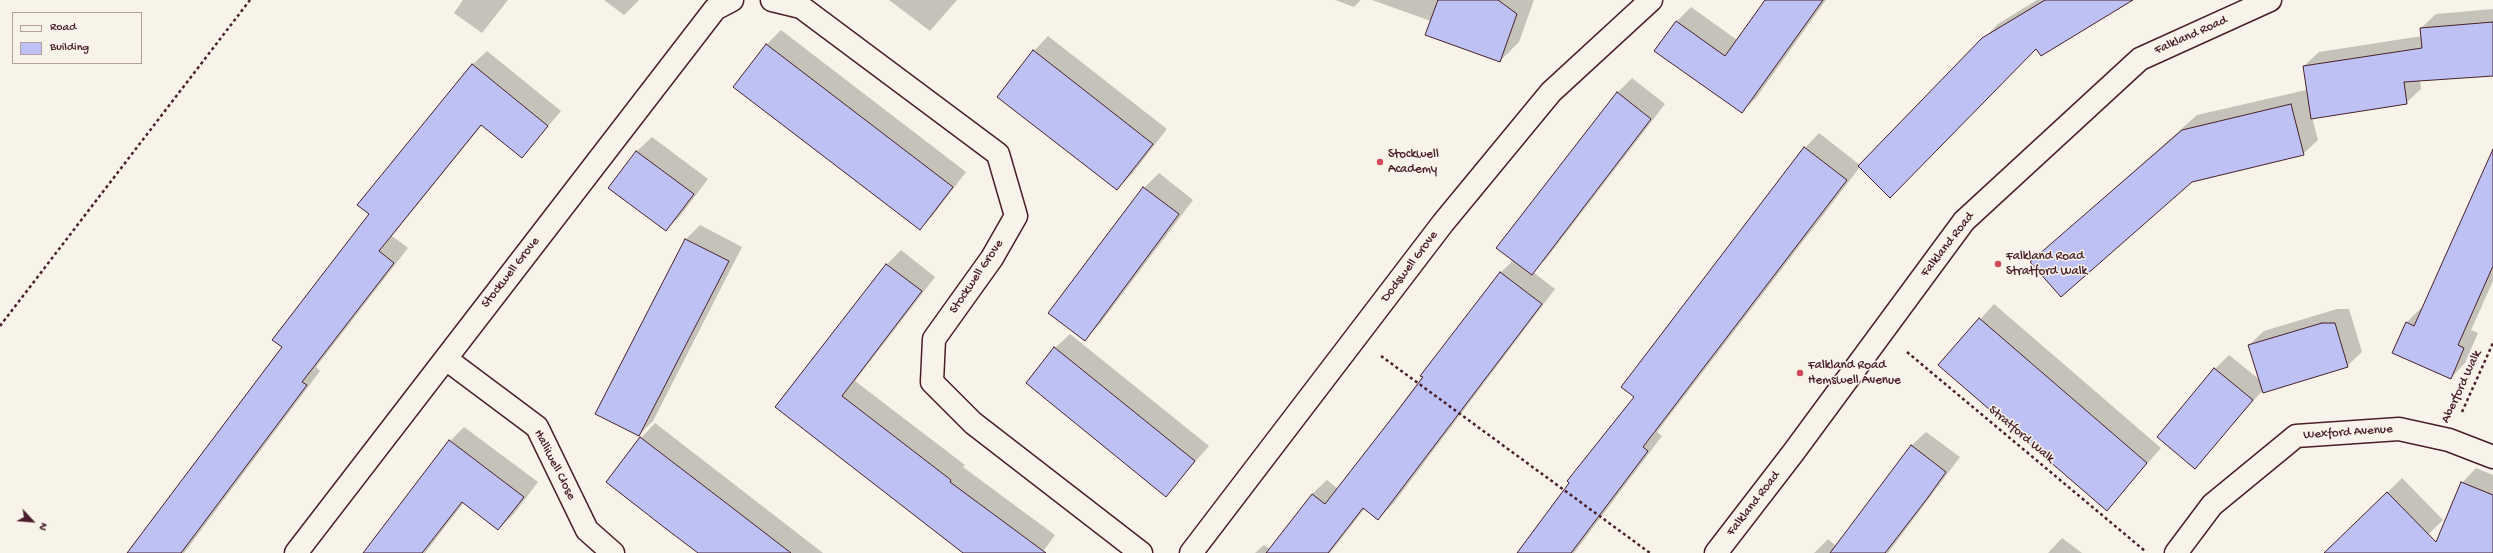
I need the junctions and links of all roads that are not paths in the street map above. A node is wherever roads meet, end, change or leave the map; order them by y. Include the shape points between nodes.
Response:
1 (732, 0) edge
2 (772, 0) edge
3 (1651, 0) edge
4 (2270, 0) edge
5 (2246, 5) edge
6 (446, 359) junction
7 (2493, 457) edge
8 (296, 553) edge
9 (613, 553) edge
10 (1141, 553) edge
11 (1191, 553) edge
12 (1716, 553) edge
13 (2176, 553) edge

1 - 6 street, Stockwell Grove via 715,9
2 - 10 street, Stockwell Grove via 801,7 998,154 1016,216 992,258 934,339 932,382 973,423
3 - 11 street, Dodswell Grove via 1551,92 1443,223
4 - 5 street, Falkland Road
5 - 12 street, Falkland Road via 2140,59 1964,221
6 - 8 street, Stockwell Grove
6 - 9 street, Halliwell Close via 537,427 587,530
7 - 13 street, Wexford Avenue via 2449,440 2399,429 2296,436 2212,505

